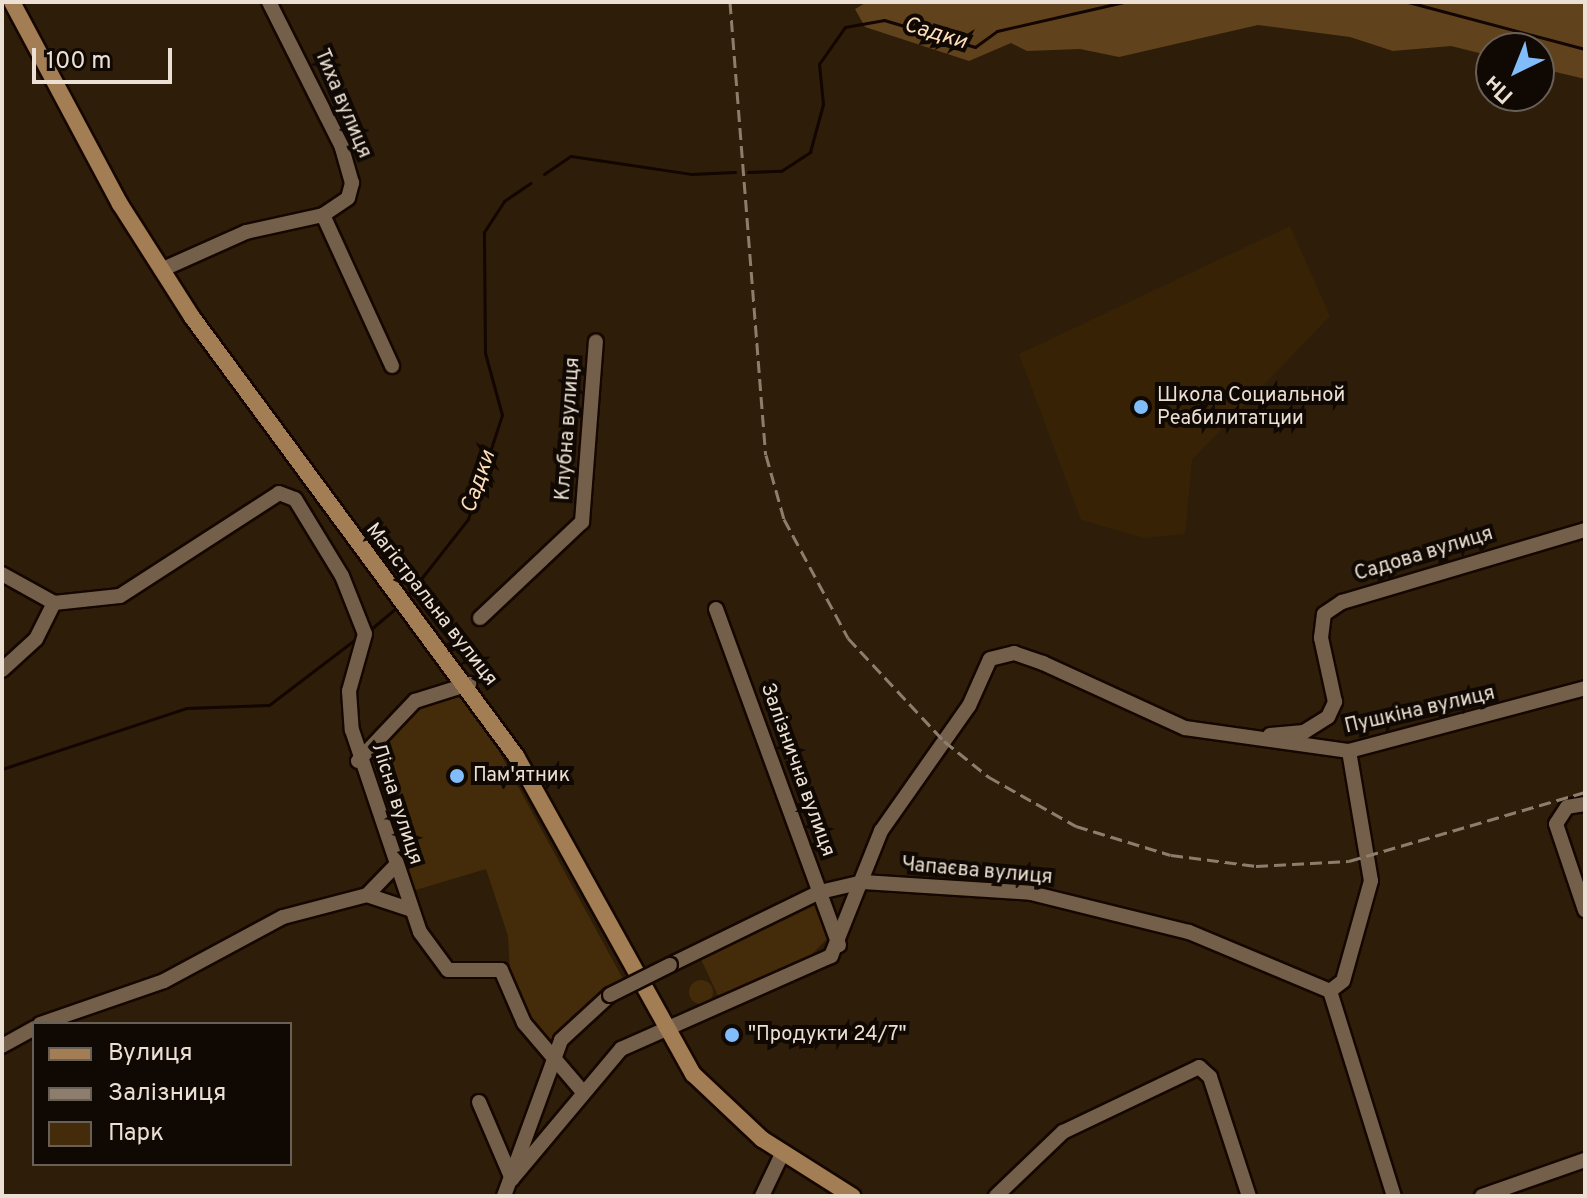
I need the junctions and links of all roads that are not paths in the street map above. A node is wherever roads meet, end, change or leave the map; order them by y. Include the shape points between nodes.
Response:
1 (12, 2) edge
2 (269, 2) edge
3 (323, 215) junction
4 (161, 270) junction
5 (596, 342) dead end
6 (392, 366) dead end
7 (1585, 530) edge
8 (2, 574) edge
9 (54, 603) junction
10 (716, 609) dead end
11 (480, 618) dead end
12 (2, 670) edge
13 (469, 684) junction
14 (1585, 688) edge
15 (1247, 737) junction
16 (1349, 751) junction
17 (358, 761) junction
18 (1585, 804) edge
19 (395, 866) junction
20 (863, 882) junction
21 (820, 892) junction
22 (367, 895) junction
23 (412, 910) junction
24 (1585, 910) edge
25 (839, 945) junction
26 (1330, 991) junction
27 (46, 1022) edge
28 (32, 1029) edge
29 (663, 1030) junction
30 (2, 1046) edge
31 (554, 1059) junction
32 (583, 1092) junction
33 (479, 1102) dead end
34 (783, 1152) junction
35 (1585, 1160) edge
36 (512, 1179) junction
37 (1526, 1181) junction
38 (504, 1196) edge
39 (762, 1196) edge
40 (852, 1196) edge
41 (996, 1196) edge
42 (1249, 1196) edge
43 (1394, 1196) edge
44 (1482, 1196) edge
45 (1534, 1196) edge

1 - 4 main road, Магістральна вулиця
2 - 3 street, Тиха вулиця via 295,43 352,183 348,198
3 - 4 street via 246,232
3 - 6 street
4 - 13 main road, Магістральна вулиця
5 - 11 street, Клубна вулиця via 582,522
7 - 15 street, Садова вулиця via 1342,602 1324,614 1322,626 1335,702 1328,717 1304,732
8 - 9 street
9 - 12 street via 36,639
9 - 17 street, Лісна вулиця via 141,588 279,493 295,499 317,530 365,634 349,691
10 - 21 street, Залізнична вулиця
13 - 17 street via 415,701
13 - 29 main road, Магістральна вулиця via 516,756
14 - 16 street, Пушкіна вулиця
15 - 16 street, Пушкіна вулиця
15 - 20 street, Пушкіна вулиця via 1185,728 1014,653 990,659 969,706 903,791
16 - 26 street via 1371,881 1343,981
17 - 19 street, Лісна вулиця
18 - 24 street via 1567,807 1556,824
19 - 22 street
19 - 23 street, Лісна вулиця
20 - 21 street, Чапаєва вулиця
20 - 25 street
20 - 26 street, Чапаєва вулиця via 1031,893 1189,932
21 - 25 street, Залізнична вулиця
21 - 31 street, Чапаєва вулиця, bridge via 610,995 575,1020
22 - 23 street via 392,897
22 - 27 street via 283,917 164,981
23 - 31 street, Лісна вулиця via 436,959 461,973 501,970 524,1023
25 - 29 street via 803,974
26 - 43 street
28 - 30 street
29 - 32 street via 621,1049
29 - 34 main road, Магістральна вулиця via 723,1108
31 - 32 street
31 - 36 street, Чапаєва вулиця
32 - 36 street
33 - 36 street
34 - 39 street
34 - 40 main road, Магістральна вулиця
35 - 37 street
36 - 38 street
37 - 44 street
37 - 45 street
41 - 42 street via 1063,1132 1199,1067 1210,1077

